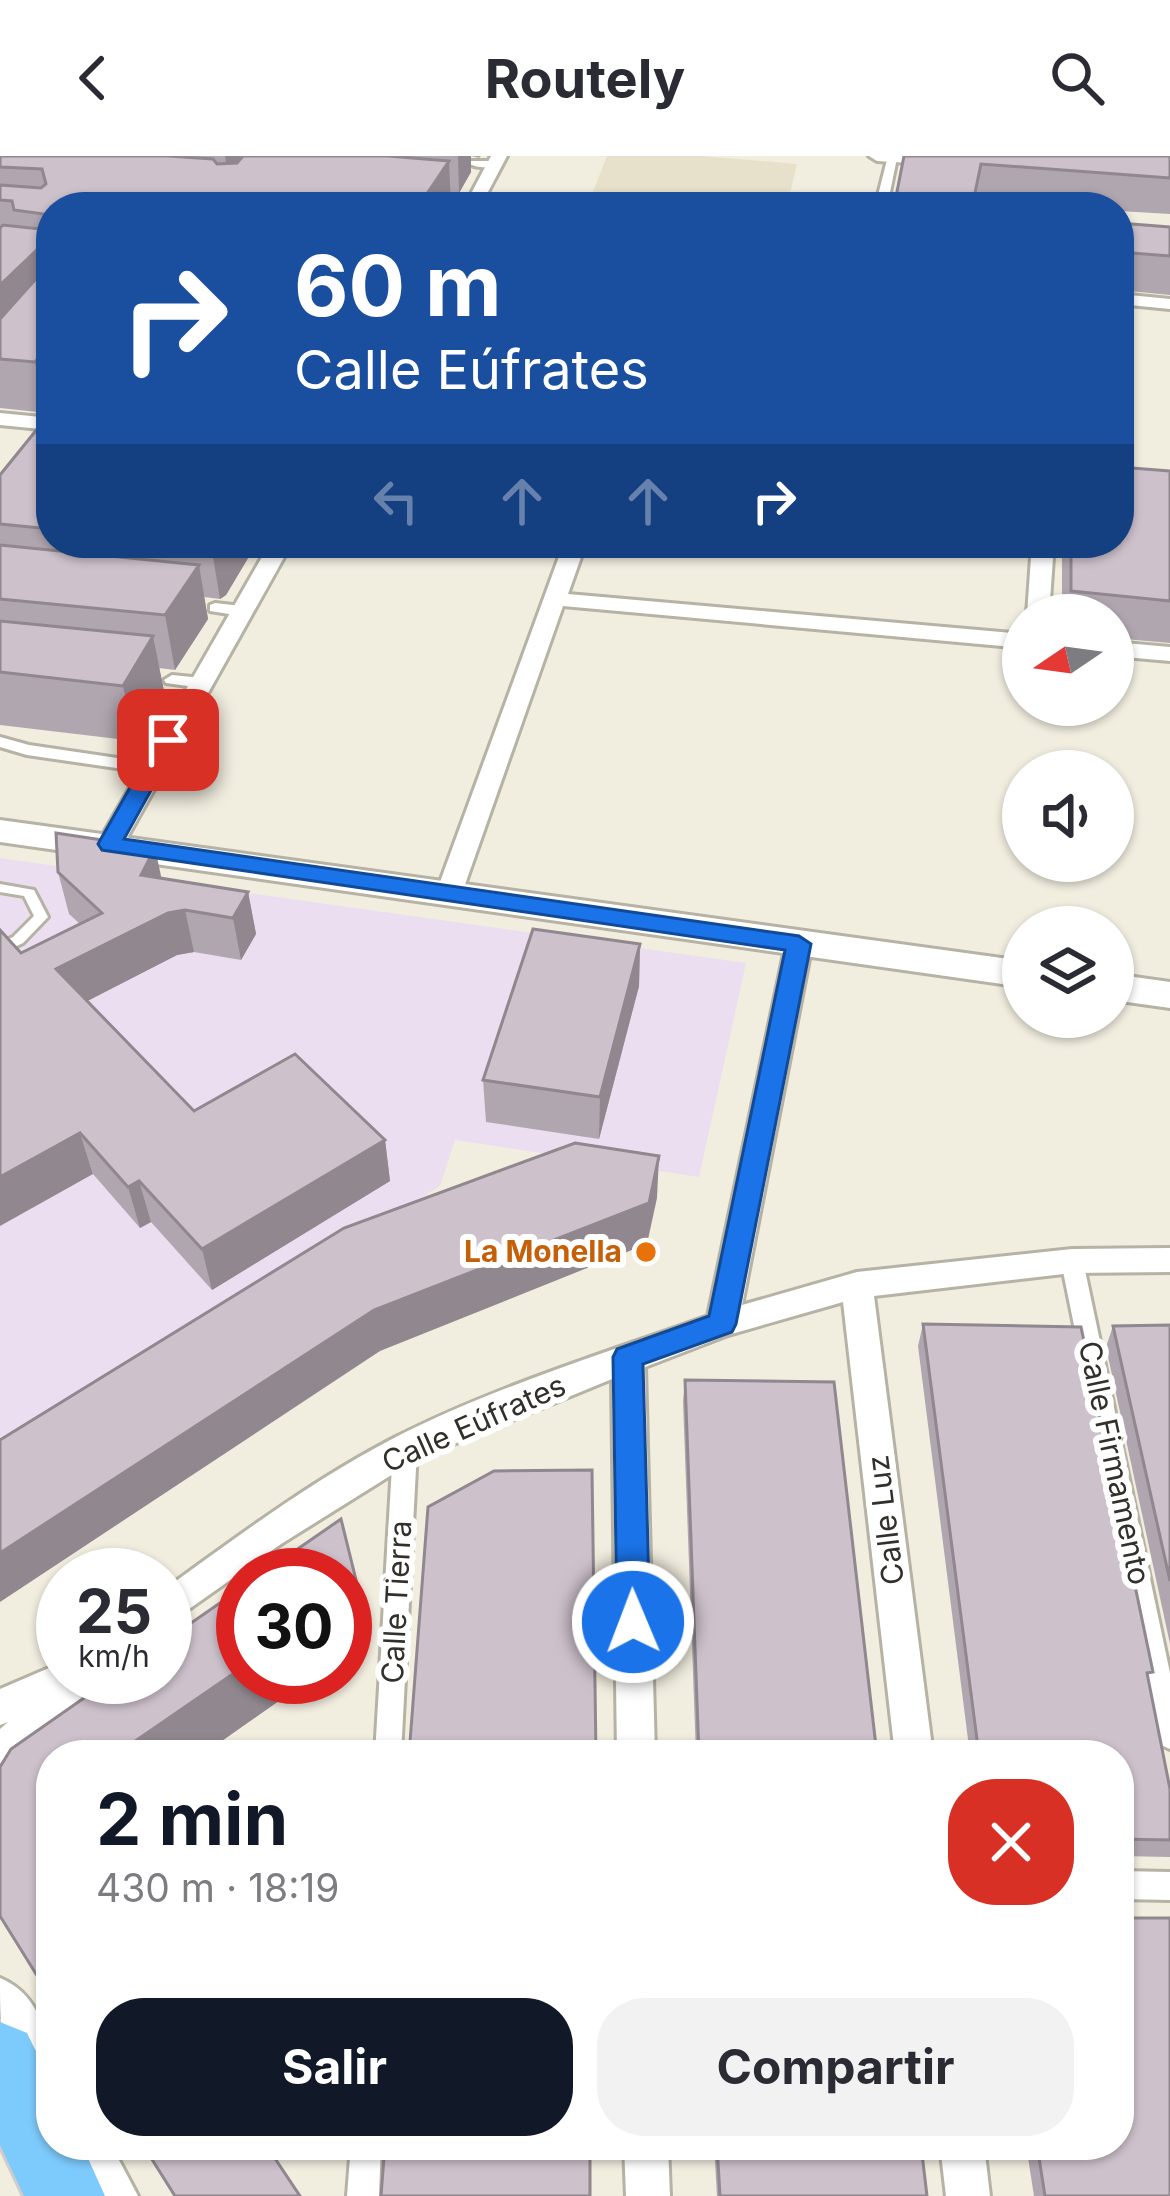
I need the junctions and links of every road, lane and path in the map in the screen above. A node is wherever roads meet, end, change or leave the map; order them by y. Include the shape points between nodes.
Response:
1 (884, 157) edge
2 (923, 158) edge
3 (496, 160) edge
4 (451, 161) edge
5 (958, 161) edge
6 (473, 163) joint
7 (479, 192) edge
8 (882, 192) edge
9 (1134, 300) edge
10 (1170, 304) edge
11 (0, 419) edge
12 (36, 423) edge
13 (272, 558) edge
14 (569, 558) edge
15 (1042, 558) edge
16 (1039, 594) edge
17 (555, 599) junction
18 (203, 607) dead end
19 (242, 611) junction
20 (1002, 639) edge
21 (1134, 651) edge
22 (1170, 654) edge
23 (162, 679) dead end
24 (202, 683) junction
25 (0, 742) edge
26 (151, 768) junction
27 (0, 831) edge
28 (110, 844) junction
29 (0, 888) edge
30 (449, 893) junction
31 (799, 944) junction
32 (0, 949) edge
33 (1002, 971) edge
34 (1134, 990) edge
35 (1170, 995) edge
36 (1170, 1260) edge
37 (1072, 1261) junction
38 (857, 1285) junction
39 (722, 1324) junction
40 (628, 1357) junction
41 (405, 1449) junction
42 (192, 1590) edge
43 (36, 1692) edge
44 (49, 1704) edge
45 (0, 1707) edge
46 (1170, 1736) edge
47 (389, 1740) edge
48 (636, 1740) edge
49 (912, 1740) edge
50 (0, 1756) edge
51 (1134, 1885) edge
52 (1170, 1886) edge
53 (0, 2002) edge
54 (0, 2060) edge
55 (36, 2066) edge
56 (36, 2135) edge
57 (48, 2160) edge
58 (91, 2160) edge
59 (365, 2160) edge
60 (647, 2160) edge
61 (964, 2160) edge
62 (65, 2196) edge
63 (111, 2196) edge
64 (363, 2196) edge
65 (648, 2196) edge
66 (968, 2196) edge

1 - 2 street
1 - 8 street
2 - 5 street
3 - 6 street
3 - 7 street
4 - 6 street
9 - 10 street
11 - 12 street
13 - 19 street
14 - 17 street
15 - 16 street
17 - 20 street
17 - 30 street
18 - 19 street
19 - 24 street
21 - 22 street
23 - 24 street
24 - 26 street
25 - 26 street
26 - 28 street
27 - 28 main road
28 - 30 main road
29 - 32 lane via 28,893 41,917
30 - 31 main road
31 - 33 main road
31 - 39 street
34 - 35 main road
36 - 37 street, Calle Eúfrates
37 - 38 street, Calle Eúfrates
37 - 46 street, Calle Firmamento
38 - 39 street, Calle Eúfrates
38 - 49 street, Calle Luz
39 - 40 street, Calle Eúfrates
40 - 41 street, Calle Eúfrates
40 - 48 street
41 - 42 street, Calle Eúfrates
41 - 47 street, Calle Tierra
43 - 45 street
44 - 50 street
51 - 52 street
53 - 55 street
54 - 56 highway
57 - 62 highway
58 - 63 street
59 - 64 street
60 - 65 street
61 - 66 street

